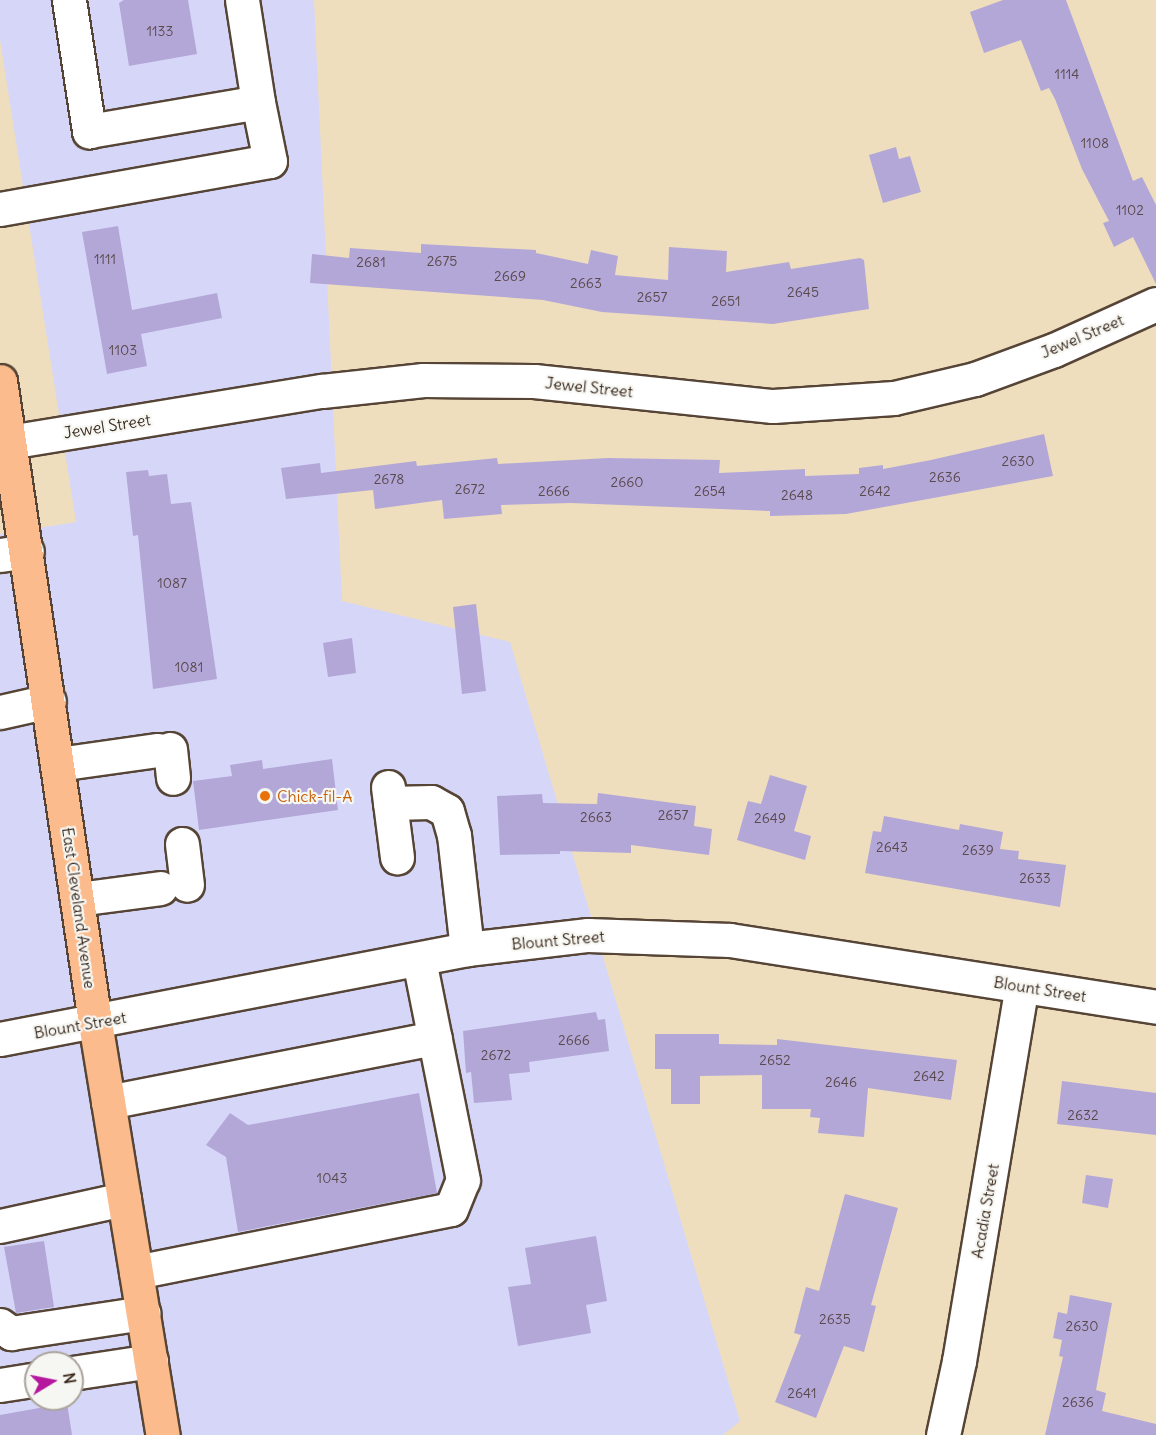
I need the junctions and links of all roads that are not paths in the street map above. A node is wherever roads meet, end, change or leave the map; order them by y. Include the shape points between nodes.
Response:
1 (69, 0) edge
2 (242, 0) edge
3 (258, 102) junction
4 (0, 209) edge
5 (1156, 304) edge
6 (0, 381) edge
7 (9, 442) junction
8 (14, 553) edge
9 (49, 701) junction
10 (0, 712) edge
11 (167, 759) dead end
12 (58, 764) junction
13 (182, 844) dead end
14 (397, 857) dead end
15 (78, 899) junction
16 (467, 949) junction
17 (419, 958) junction
18 (1022, 986) junction
19 (1156, 1007) edge
20 (95, 1022) junction
21 (435, 1038) junction
22 (0, 1039) edge
23 (108, 1102) junction
24 (124, 1199) junction
25 (0, 1226) edge
26 (136, 1272) junction
27 (143, 1312) junction
28 (0, 1325) edge
29 (151, 1361) junction
30 (84, 1372) edge
31 (24, 1381) edge
32 (0, 1385) edge
33 (163, 1435) edge
34 (943, 1435) edge

1 - 3 street via 89,131
2 - 3 street
3 - 4 street via 270,161
5 - 7 street, Jewel Street via 1054,350 975,379 894,398 773,406 534,381 423,380 322,391
6 - 7 main road, East Cleveland Avenue
7 - 8 main road, East Cleveland Avenue
8 - 9 main road, East Cleveland Avenue
9 - 10 street
9 - 12 main road, East Cleveland Avenue
11 - 12 street
12 - 15 main road, East Cleveland Avenue
13 - 15 street via 174,887
14 - 16 street via 389,795 431,802 447,812 454,835
15 - 20 main road, East Cleveland Avenue
16 - 17 street, Blount Street
16 - 18 street, Blount Street via 588,935 730,940
17 - 20 street, Blount Street
17 - 21 street
18 - 19 street, Blount Street
18 - 34 street, Acadia Street
20 - 22 street, Blount Street
20 - 23 main road, East Cleveland Avenue
21 - 23 street
21 - 26 street via 463,1180 452,1209
23 - 24 main road, East Cleveland Avenue
24 - 25 street
24 - 26 main road, East Cleveland Avenue
26 - 27 main road, East Cleveland Avenue
27 - 28 street via 11,1333
27 - 29 main road, East Cleveland Avenue
29 - 30 street
29 - 33 main road, East Cleveland Avenue
31 - 32 street

